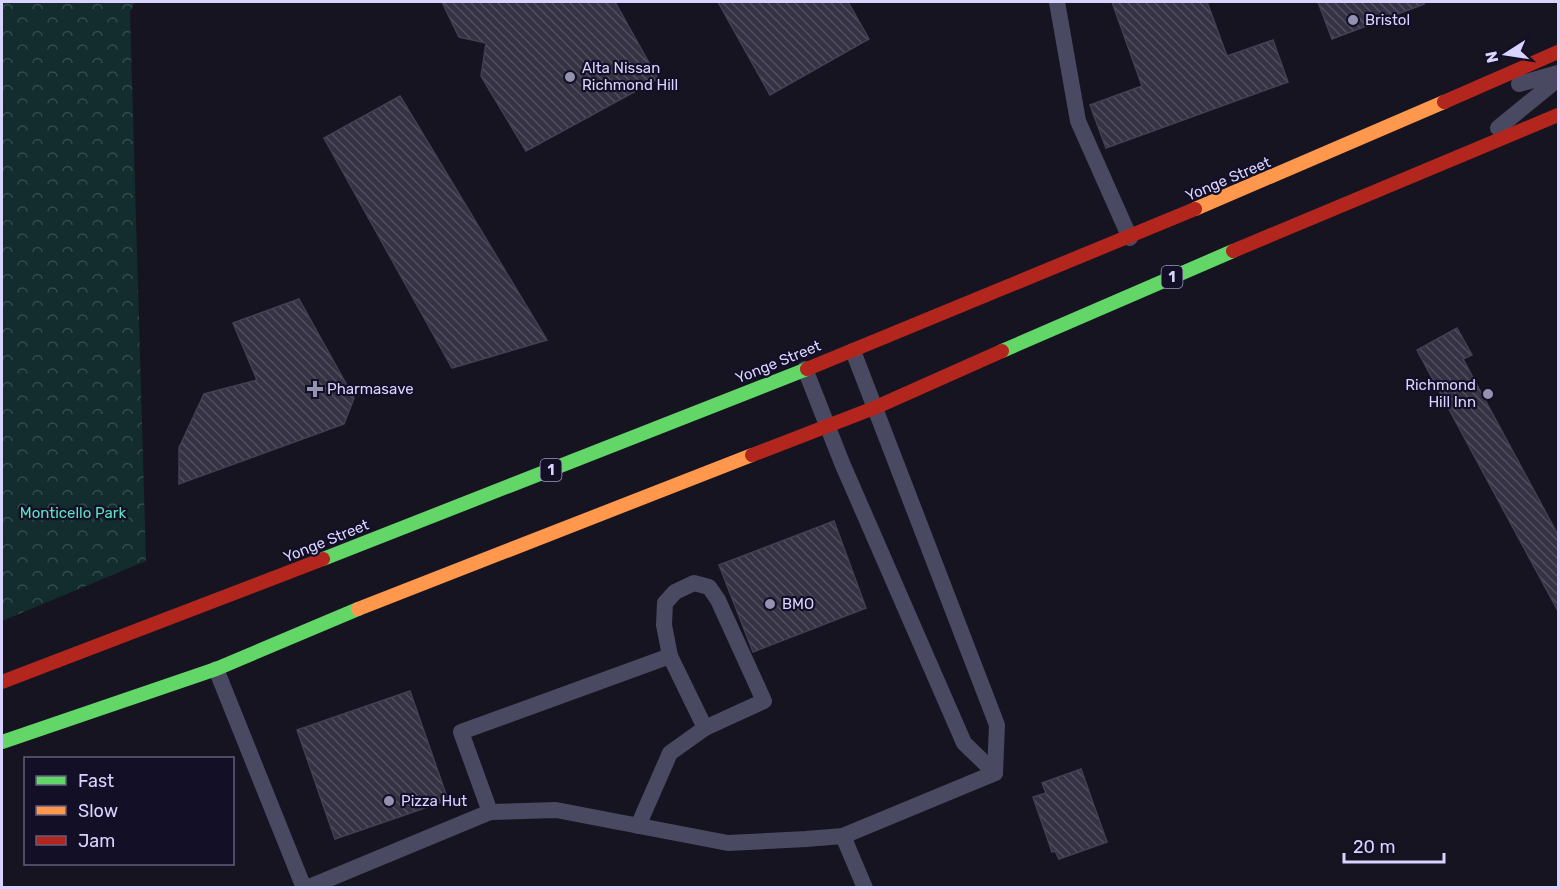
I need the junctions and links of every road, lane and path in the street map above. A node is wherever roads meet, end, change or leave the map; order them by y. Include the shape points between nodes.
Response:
1 (1057, 2) edge
2 (1558, 52) edge
3 (1558, 73) edge
4 (1558, 79) edge
5 (1430, 109) junction
6 (1558, 116) edge
7 (1472, 149) junction
8 (1130, 238) junction
9 (852, 351) junction
10 (805, 369) junction
11 (874, 408) junction
12 (828, 426) junction
13 (670, 656) junction
14 (216, 669) junction
15 (2, 682) edge
16 (705, 728) junction
17 (2, 742) edge
18 (995, 773) junction
19 (490, 812) junction
20 (638, 825) junction
21 (843, 836) junction
22 (305, 888) edge
23 (864, 888) edge

1 - 8 lane via 1078,121
2 - 5 main road, Yonge Street
3 - 5 lane
4 - 7 lane
5 - 8 main road, Yonge Street
6 - 7 main road, 1
7 - 11 main road, 1
8 - 9 main road, Yonge Street
9 - 10 main road, Yonge Street
9 - 11 lane
10 - 12 lane
10 - 15 main road, Yonge Street / 1 via 297,571
11 - 12 main road, 1
11 - 18 lane via 998,725
12 - 14 main road, 1 via 399,592
12 - 18 lane via 964,743
13 - 16 lane
13 - 16 lane via 664,625 665,603 675,592 694,583 709,587 764,700
13 - 19 lane via 461,732
14 - 17 main road, 1
14 - 22 lane
16 - 20 lane via 670,753
18 - 21 lane
19 - 20 lane via 556,810
19 - 22 lane
20 - 21 lane via 728,843
21 - 23 lane

